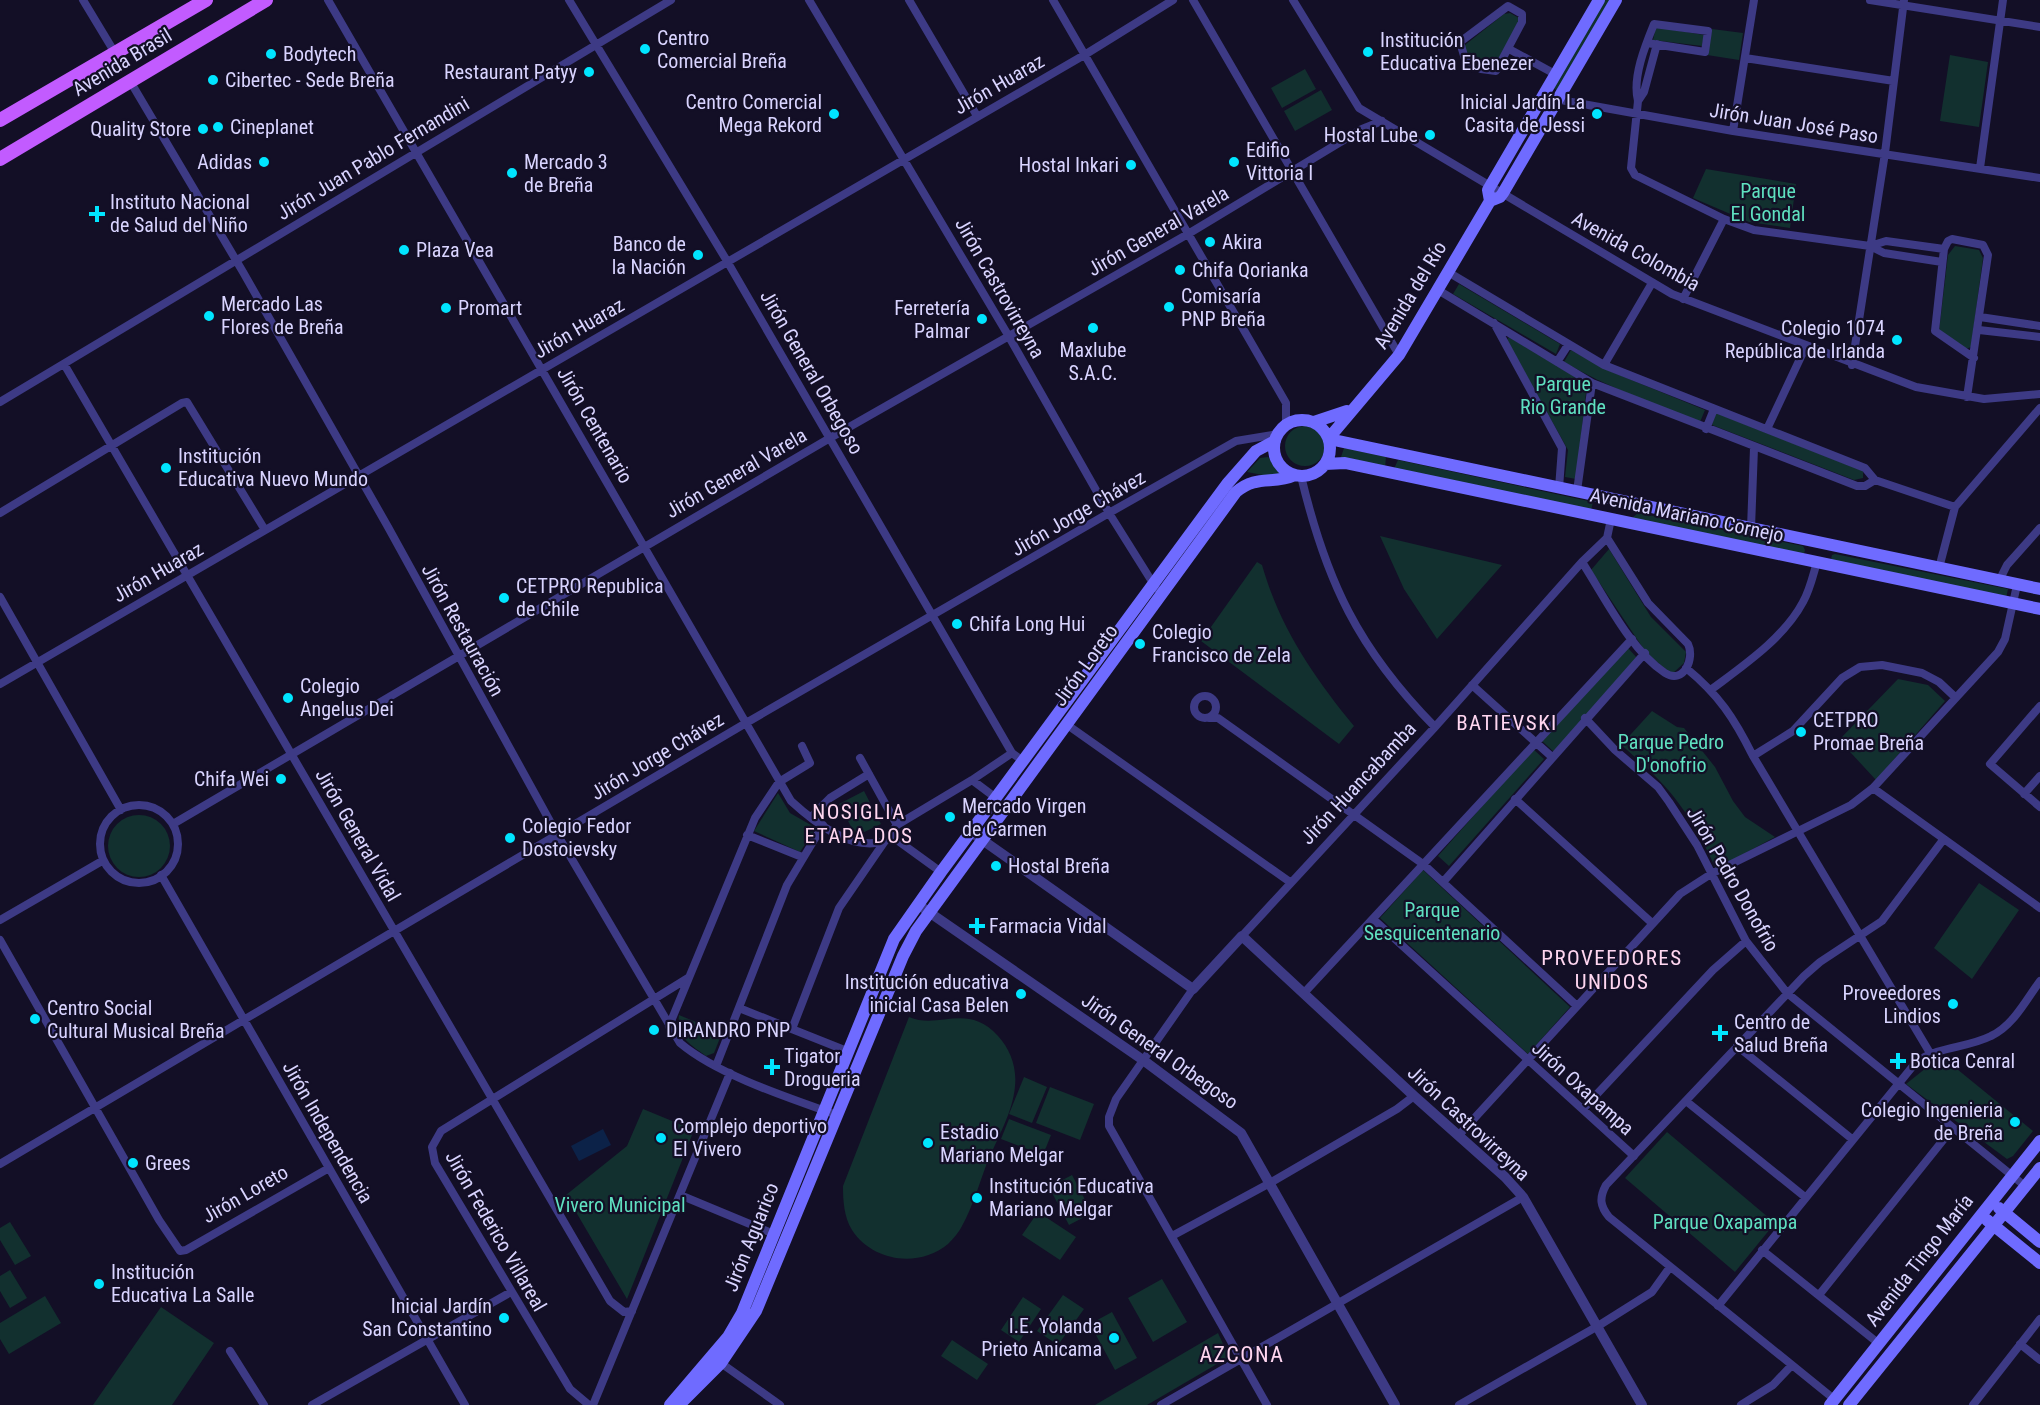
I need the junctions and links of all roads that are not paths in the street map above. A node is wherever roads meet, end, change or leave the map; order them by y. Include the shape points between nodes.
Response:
1 (83, 0) edge
2 (206, 0) edge
3 (266, 0) edge
4 (328, 0) edge
5 (569, 0) edge
6 (671, 0) edge
7 (809, 0) edge
8 (909, 0) edge
9 (1053, 0) edge
10 (1173, 0) edge
11 (1193, 0) edge
12 (1293, 0) edge
13 (1599, 0) edge
14 (1616, 0) edge
15 (1754, 0) edge
16 (1870, 0) edge
17 (2003, 0) edge
18 (1904, 3) edge
19 (2000, 20) junction
20 (2040, 27) edge
21 (1647, 43) junction
22 (596, 44) junction
23 (1657, 44) junction
24 (1509, 49) junction
25 (115, 53) junction
26 (1086, 54) junction
27 (1745, 58) junction
28 (1555, 74) junction
29 (130, 81) junction
30 (1894, 81) junction
31 (1544, 93) junction
32 (1557, 100) junction
33 (1638, 101) junction
34 (1636, 114) junction
35 (977, 116) junction
36 (0, 120) edge
37 (1382, 122) junction
38 (1733, 131) junction
39 (416, 153) junction
40 (1885, 153) junction
41 (903, 158) junction
42 (0, 159) edge
43 (1980, 168) junction
44 (1292, 171) junction
45 (2040, 178) edge
46 (1490, 186) junction
47 (1503, 193) junction
48 (1490, 201) junction
49 (1724, 219) junction
50 (1188, 234) junction
51 (1870, 246) junction
52 (1944, 249) junction
53 (236, 260) junction
54 (727, 261) junction
55 (1942, 262) junction
56 (1448, 272) junction
57 (1652, 283) junction
58 (1438, 290) junction
59 (1683, 299) junction
60 (1980, 317) junction
61 (1494, 323) junction
62 (2040, 326) edge
63 (1978, 330) junction
64 (1008, 335) junction
65 (2040, 338) edge
66 (1568, 345) junction
67 (1806, 346) junction
68 (1399, 355) junction
69 (1974, 358) junction
70 (1557, 362) junction
71 (64, 364) junction
72 (1604, 365) junction
73 (1852, 365) junction
74 (542, 368) junction
75 (1592, 383) junction
76 (2040, 394) edge
77 (1967, 397) junction
78 (0, 402) edge
79 (1357, 404) junction
80 (2040, 408) edge
81 (1714, 409) junction
82 (1314, 422) junction
83 (1706, 429) junction
84 (1767, 429) junction
85 (1280, 433) junction
86 (830, 438) junction
87 (1329, 438) junction
88 (111, 447) junction
89 (1754, 448) junction
90 (1393, 452) junction
91 (1325, 464) junction
92 (1389, 472) junction
93 (359, 475) junction
94 (1298, 475) junction
95 (1875, 480) junction
96 (1559, 488) junction
97 (1577, 491) junction
98 (1605, 497) junction
99 (1625, 502) junction
100 (1955, 507) junction
101 (0, 513) edge
102 (1109, 513) junction
103 (1611, 519) junction
104 (1751, 528) junction
105 (2040, 528) edge
106 (265, 531) junction
107 (1607, 538) junction
108 (1818, 542) junction
109 (646, 546) junction
110 (1582, 562) junction
111 (1815, 562) junction
112 (1939, 568) junction
113 (186, 575) junction
114 (2000, 581) junction
115 (2018, 585) junction
116 (1156, 588) junction
117 (2040, 589) edge
118 (0, 597) edge
119 (2014, 604) junction
120 (2040, 609) edge
121 (932, 617) junction
122 (1632, 639) junction
123 (1645, 653) junction
124 (457, 657) junction
125 (37, 662) junction
126 (1686, 668) junction
127 (0, 684) edge
128 (1472, 685) junction
129 (1712, 689) junction
130 (1955, 697) junction
131 (2040, 705) edge
132 (1214, 715) dead end
133 (1585, 718) junction
134 (746, 723) junction
135 (1066, 724) junction
136 (1435, 727) junction
137 (1535, 741) junction
138 (802, 746) dead end
139 (1012, 753) junction
140 (292, 754) junction
141 (1753, 756) junction
142 (1552, 757) junction
143 (860, 758) dead end
144 (1023, 761) junction
145 (869, 774) junction
146 (2040, 776) edge
147 (972, 780) junction
148 (779, 782) junction
149 (1873, 788) junction
150 (2024, 794) junction
151 (996, 798) junction
152 (1515, 800) junction
153 (2040, 807) edge
154 (121, 810) junction
155 (1355, 814) junction
156 (811, 817) junction
157 (173, 824) junction
158 (823, 825) junction
159 (897, 825) junction
160 (1800, 830) junction
161 (557, 834) junction
162 (747, 835) junction
163 (976, 836) junction
164 (887, 838) junction
165 (1943, 840) junction
166 (855, 843) junction
167 (875, 856) junction
168 (802, 857) junction
169 (102, 861) junction
170 (1423, 864) junction
171 (941, 872) junction
172 (1711, 874) junction
173 (161, 875) junction
174 (1444, 881) junction
175 (1290, 882) junction
176 (917, 904) junction
177 (2040, 908) edge
178 (929, 912) junction
179 (0, 920) edge
180 (1372, 920) junction
181 (1652, 923) junction
182 (395, 930) junction
183 (1242, 936) junction
184 (1861, 937) junction
185 (0, 940) edge
186 (1746, 941) junction
187 (688, 978) junction
188 (2040, 981) edge
189 (1192, 989) junction
190 (1304, 993) junction
191 (1787, 993) junction
192 (654, 1001) junction
193 (1577, 1006) junction
194 (739, 1008) junction
195 (244, 1019) junction
196 (669, 1026) junction
197 (792, 1029) junction
198 (1737, 1046) junction
199 (847, 1051) junction
200 (1930, 1053) junction
201 (1528, 1059) junction
202 (1143, 1060) junction
203 (716, 1066) junction
204 (730, 1073) junction
205 (1897, 1083) junction
206 (1414, 1096) junction
207 (493, 1099) junction
208 (1686, 1101) junction
209 (96, 1107) junction
210 (1583, 1109) junction
211 (824, 1110) junction
212 (837, 1115) junction
213 (1952, 1129) junction
214 (1459, 1135) junction
215 (1852, 1139) junction
216 (2040, 1141) edge
217 (1634, 1156) junction
218 (0, 1164) edge
219 (2040, 1167) edge
220 (329, 1168) junction
221 (2012, 1176) junction
222 (1270, 1184) junction
223 (2025, 1186) junction
224 (680, 1196) junction
225 (1523, 1197) junction
226 (1805, 1197) junction
227 (1991, 1202) junction
228 (2003, 1212) junction
229 (1980, 1214) junction
230 (1993, 1224) junction
231 (774, 1234) junction
232 (1172, 1236) junction
233 (2040, 1242) edge
234 (1762, 1250) junction
235 (2040, 1263) edge
236 (1670, 1267) junction
237 (512, 1292) junction
238 (1818, 1295) junction
239 (1338, 1305) junction
240 (1718, 1306) junction
241 (632, 1311) junction
242 (2040, 1319) edge
243 (1598, 1326) junction
244 (428, 1340) junction
245 (1878, 1343) junction
246 (2020, 1344) junction
247 (230, 1350) dead end
248 (717, 1360) junction
249 (2040, 1360) edge
250 (1242, 1361) junction
251 (1792, 1365) junction
252 (1832, 1402) edge
253 (264, 1405) edge
254 (312, 1405) edge
255 (465, 1405) edge
256 (591, 1405) edge
257 (670, 1405) edge
258 (679, 1405) edge
259 (780, 1405) edge
260 (1161, 1405) edge
261 (1267, 1405) edge
262 (1395, 1405) edge
263 (1459, 1405) edge
264 (1642, 1405) edge
265 (1741, 1405) edge
266 (1849, 1405) edge
267 (1972, 1405) edge

1 - 25 street
2 - 25 main road, Avenida Brasil
3 - 29 main road, Avenida Brasil
4 - 39 street, Jirón Centenario
5 - 22 street, Jirón General Orbegoso
6 - 22 street, Jirón Juan Pablo Fernandini
7 - 41 street, Jirón Castrovirreyna
8 - 35 street
9 - 26 street
10 - 26 street, Jirón Huaraz
11 - 44 street
12 - 37 street, Avenida Colombia via 1352,100
13 - 28 main road
14 - 32 main road, Avenida del Río
15 - 27 street
16 - 18 street
17 - 19 street
18 - 19 street
18 - 30 street
19 - 20 street
19 - 43 street
21 - 23 street
21 - 23 street via 1654,24 1706,30 1705,52
21 - 33 street via 1636,90
22 - 39 street, Jirón Juan Pablo Fernandini
22 - 54 street, Jirón General Orbegoso
23 - 33 street
24 - 24 street via 1522,14 1508,6 1463,37 1460,46 1465,59 1491,72 1496,71
24 - 28 street
25 - 36 main road, Avenida Brasil
26 - 35 street, Jirón Huaraz
26 - 50 street
27 - 30 street
27 - 38 street
28 - 31 main road
29 - 42 main road, Avenida Brasil
29 - 53 street, Jirón Restauración
30 - 40 street
31 - 32 street, Jirón Juan José Paso
31 - 46 main road
32 - 34 street, Jirón Juan José Paso
32 - 47 main road, Avenida del Río
33 - 34 street
34 - 38 street, Jirón Juan José Paso
34 - 49 street via 1631,168 1635,175
35 - 41 street, Jirón Huaraz
37 - 44 street, Jirón General Varela via 1362,129
37 - 46 street, Avenida Colombia
38 - 40 street, Jirón Juan José Paso
39 - 53 street, Jirón Juan Pablo Fernandini
39 - 74 street, Jirón Centenario
40 - 43 street, Jirón Juan José Paso
40 - 51 street
41 - 54 street, Jirón Huaraz
41 - 64 street, Jirón Castrovirreyna
43 - 45 street, Jirón Juan José Paso
44 - 50 street, Jirón General Varela
44 - 68 street
46 - 47 street, Avenida Colombia
46 - 48 main road
47 - 48 main road, Avenida del Río
47 - 57 street, Avenida Colombia
48 - 56 main road, Avenida del Río
49 - 51 street via 1763,231
49 - 59 street
50 - 64 street, Jirón General Varela
50 - 85 street via 1286,403
51 - 52 street via 1886,241
51 - 55 street via 1884,253
51 - 73 street
52 - 55 street
52 - 60 street via 1952,239 1983,245 1987,250
53 - 71 street, Jirón Juan Pablo Fernandini
53 - 93 street, Jirón Restauración
54 - 74 street, Jirón Huaraz
54 - 86 street, Jirón General Orbegoso
55 - 69 street via 1935,331
56 - 58 main road, Avenida del Río
56 - 66 street
57 - 59 street, Avenida Colombia
57 - 72 street
58 - 61 street
58 - 68 main road, Avenida del Río
59 - 67 street, Avenida Colombia
60 - 62 street
60 - 63 street
61 - 70 street
61 - 96 street via 1562,448
63 - 65 street
63 - 69 street
64 - 86 street, Jirón General Varela
64 - 102 street, Jirón Castrovirreyna
66 - 70 street
66 - 72 street
67 - 73 street, Avenida Colombia
67 - 84 street
68 - 79 main road, Avenida del Río
69 - 77 street
70 - 75 street
71 - 78 street, Jirón Juan Pablo Fernandini
71 - 88 street, Jirón General Vidal
72 - 81 street
73 - 77 street, Avenida Colombia via 1916,387
74 - 93 street, Jirón Huaraz
74 - 109 street, Jirón Centenario
75 - 83 street
75 - 97 street
76 - 77 street, Avenida Colombia via 2001,399
79 - 82 main road, Avenida del Río via 1333,418
79 - 87 main road, Avenida del Río
80 - 100 street
81 - 83 street
81 - 84 street
82 - 85 main road via 1300,420
82 - 87 main road
83 - 89 street
84 - 95 street via 1864,468
85 - 94 main road via 1276,458 1281,466
85 - 102 street, Jirón Jorge Chávez via 1236,441
85 - 116 main road, Jirón Loreto via 1247,460
86 - 109 street, Jirón General Varela
86 - 121 street, Jirón General Orbegoso
87 - 90 main road, Avenida Mariano Cornejo
87 - 91 main road via 1331,448
88 - 101 street
88 - 106 street via 187,402
88 - 113 street, Jirón General Vidal
89 - 95 street via 1857,486
89 - 104 street
90 - 92 main road
90 - 96 main road, Avenida Mariano Cornejo
91 - 92 main road, Avenida Mariano Cornejo via 1345,463
91 - 94 main road via 1315,473
92 - 103 main road, Avenida Mariano Cornejo
93 - 106 street, Jirón Huaraz
93 - 124 street, Jirón Restauración
94 - 116 main road, Jirón Loreto via 1253,481 1236,492
94 - 136 street via 1329,573 1350,618 1388,676
95 - 100 street
96 - 97 main road, Avenida Mariano Cornejo
97 - 98 main road, Avenida Mariano Cornejo
98 - 99 main road, Avenida Mariano Cornejo
98 - 103 main road via 1599,506
99 - 103 main road via 1627,512
99 - 104 main road, Avenida Mariano Cornejo
100 - 112 street
102 - 116 street, Jirón Castrovirreyna
102 - 121 street, Jirón Jorge Chávez
103 - 107 street
103 - 111 main road, Avenida Mariano Cornejo
104 - 108 main road, Avenida Mariano Cornejo
105 - 114 street via 2007,565
106 - 113 street, Jirón Huaraz
107 - 110 street, Jirón Huancabamba
107 - 126 street via 1648,603 1688,644 1691,660
108 - 111 main road via 1827,554
108 - 111 main road via 1806,550
108 - 112 main road, Avenida Mariano Cornejo
109 - 124 street, Jirón General Varela
109 - 134 street, Jirón Centenario
110 - 122 street
110 - 128 street, Jirón Huancabamba
111 - 119 main road, Avenida Mariano Cornejo
111 - 129 street via 1803,603 1795,613 1769,642
112 - 114 main road, Avenida Mariano Cornejo
113 - 125 street, Jirón Huaraz
113 - 140 street, Jirón General Vidal
114 - 115 main road, Avenida Mariano Cornejo
115 - 117 main road, Avenida Mariano Cornejo
115 - 119 street
116 - 135 main road, Jirón Loreto
116 - 144 main road, Jirón Loreto
118 - 125 street
119 - 120 main road, Avenida Mariano Cornejo
119 - 130 street via 1998,652
121 - 134 street, Jirón Jorge Chávez
121 - 139 street, Jirón General Orbegoso
122 - 123 street
122 - 137 street
123 - 126 street via 1670,675 1676,676
123 - 133 street
124 - 140 street, Jirón General Varela
124 - 161 street, Jirón Restauración
125 - 127 street, Jirón Huaraz
125 - 154 street
126 - 129 street
128 - 136 street, Jirón Huancabamba
128 - 137 street
129 - 141 street via 1734,718
130 - 141 street via 1922,673 1882,665 1860,667 1842,678 1793,731
130 - 149 street
131 - 150 street via 1990,764
132 - 155 street
133 - 142 street
133 - 172 street, Jirón Pedro Donofrio via 1658,787
134 - 148 street, Jirón Centenario
134 - 161 street, Jirón Jorge Chávez
135 - 163 main road, Jirón Loreto
135 - 175 street
136 - 155 street, Jirón Huancabamba
137 - 142 street
137 - 170 street
138 - 148 street via 810,763
139 - 144 street, Jirón General Orbegoso
139 - 147 street
140 - 157 street, Jirón General Varela
140 - 182 street, Jirón General Vidal
141 - 160 street
142 - 152 street
143 - 145 street
144 - 151 main road, Jirón Loreto
145 - 156 street via 830,798
145 - 159 street
146 - 150 street
147 - 151 street
147 - 159 street
148 - 156 street, Jirón Centenario via 791,801
148 - 162 street
149 - 160 street via 1851,805
149 - 165 street
150 - 153 street
151 - 163 main road, Jirón Loreto
152 - 174 street
152 - 181 street
154 - 157 street via 149,807 163,813
154 - 169 street via 104,827
155 - 170 street
155 - 175 street, Jirón Huancabamba
156 - 158 street, Jirón Centenario
157 - 173 street via 177,851
158 - 166 street, Jirón Centenario
158 - 168 street
159 - 164 street
160 - 172 street
160 - 184 street
161 - 182 street, Jirón Jorge Chávez
161 - 192 street, Jirón Restauración
162 - 168 street
162 - 187 street
163 - 171 main road, Jirón Loreto
163 - 178 main road, Jirón Loreto
163 - 189 street
164 - 166 street via 866,845
164 - 167 street
164 - 171 street
165 - 177 street
165 - 184 street via 1882,921
166 - 167 street, Jirón Centenario
167 - 197 street via 840,908
168 - 194 street via 787,885
169 - 173 street via 128,882 140,883
169 - 179 street
170 - 174 street
170 - 180 street
171 - 176 main road, Jirón Loreto
172 - 181 street via 1680,894
172 - 186 street, Jirón Pedro Donofrio
173 - 195 street, Jirón Independencia
174 - 193 street
175 - 183 street, Jirón Huancabamba
176 - 178 street, Jirón General Orbegoso
176 - 199 main road, Jirón Aguarico via 894,939
178 - 202 street, Jirón General Orbegoso
178 - 212 main road, Jirón Aguarico via 903,956
180 - 190 street
180 - 201 street, Jirón Oxapampa
181 - 193 street
182 - 195 street, Jirón Jorge Chávez
182 - 207 street, Jirón General Vidal
183 - 189 street, Jirón Huancabamba
183 - 190 street, Jirón Castrovirreyna
184 - 191 street via 1820,962
184 - 200 street
185 - 209 street
186 - 191 street, Jirón Pedro Donofrio
186 - 210 street via 1713,970
187 - 192 street, Jirón Federico Villareal
187 - 196 street
188 - 200 street via 2000,1031 1982,1040
189 - 202 street, Jirón Huancabamba
190 - 206 street, Jirón Castrovirreyna
191 - 198 street
191 - 205 street, Jirón Pedro Donofrio
192 - 196 street, Jirón Restauración
192 - 207 street, Jirón Federico Villareal
193 - 201 street
194 - 197 street
194 - 203 street
195 - 209 street, Jirón Jorge Chávez
195 - 220 street, Jirón Independencia
196 - 203 street, Jirón Restauración via 696,1057
197 - 199 street
198 - 208 street
198 - 215 street
199 - 211 main road, Jirón Aguarico
200 - 205 street
201 - 210 street, Jirón Oxapampa
201 - 214 street
202 - 222 street, Jirón General Orbegoso via 1241,1133
202 - 232 street, Jirón Huancabamba via 1116,1099 1109,1126
203 - 204 street, Jirón Restauración
204 - 211 street, Jirón Restauración
204 - 224 street
205 - 213 street, Jirón Pedro Donofrio
205 - 215 street
206 - 214 street, Jirón Castrovirreyna
206 - 222 street
207 - 237 street, Jirón Federico Villareal via 441,1131 432,1155
207 - 241 street, Jirón General Vidal via 610,1301 624,1312
208 - 217 street
208 - 226 street
209 - 218 street, Jirón Jorge Chávez
209 - 220 street, Jirón Loreto via 180,1251
210 - 217 street, Jirón Oxapampa
211 - 212 street, Jirón Restauración
211 - 231 main road, Jirón Aguarico
212 - 248 main road, Jirón Aguarico via 761,1300 747,1328
213 - 221 street, Jirón Pedro Donofrio
213 - 238 street
214 - 225 street, Jirón Castrovirreyna
215 - 226 street
216 - 221 main road, Avenida Tingo María
217 - 236 street, Jirón Oxapampa via 1606,1185 1600,1203 1602,1210
219 - 223 main road, Avenida Tingo María
220 - 244 street, Jirón Independencia
221 - 223 street, Jirón Pedro Donofrio
221 - 227 main road, Avenida Tingo María
222 - 232 street
222 - 239 street, Jirón General Orbegoso
223 - 228 main road, Avenida Tingo María
224 - 231 street
224 - 241 street
225 - 239 street
225 - 243 street, Jirón Castrovirreyna
226 - 234 street
227 - 228 main road
227 - 229 main road, Avenida Tingo María
228 - 230 main road, Avenida Tingo María
228 - 233 main road
229 - 230 main road
229 - 245 main road, Avenida Tingo María
230 - 235 main road
230 - 266 main road, Avenida Tingo María
231 - 248 main road, Jirón Aguarico via 742,1313
232 - 250 street, Jirón Huancabamba
234 - 238 street
234 - 240 street
236 - 240 street, Jirón Oxapampa
236 - 243 street via 1652,1292
237 - 244 street
237 - 256 street, Jirón Federico Villareal via 570,1389
238 - 245 street
239 - 250 street
239 - 262 street, Jirón General Orbegoso
240 - 251 street, Jirón Oxapampa
241 - 256 street
242 - 246 street
243 - 263 street
243 - 264 street, Jirón Castrovirreyna
244 - 254 street
244 - 255 street, Jirón Independencia
245 - 252 main road, Avenida Tingo María
246 - 249 street
246 - 267 street
247 - 253 street
248 - 257 main road, Jirón Aguarico
248 - 258 main road, Jirón Aguarico
248 - 259 street
250 - 260 street
250 - 261 street, Jirón Huancabamba
251 - 252 street, Jirón Oxapampa
251 - 265 street via 1773,1385

